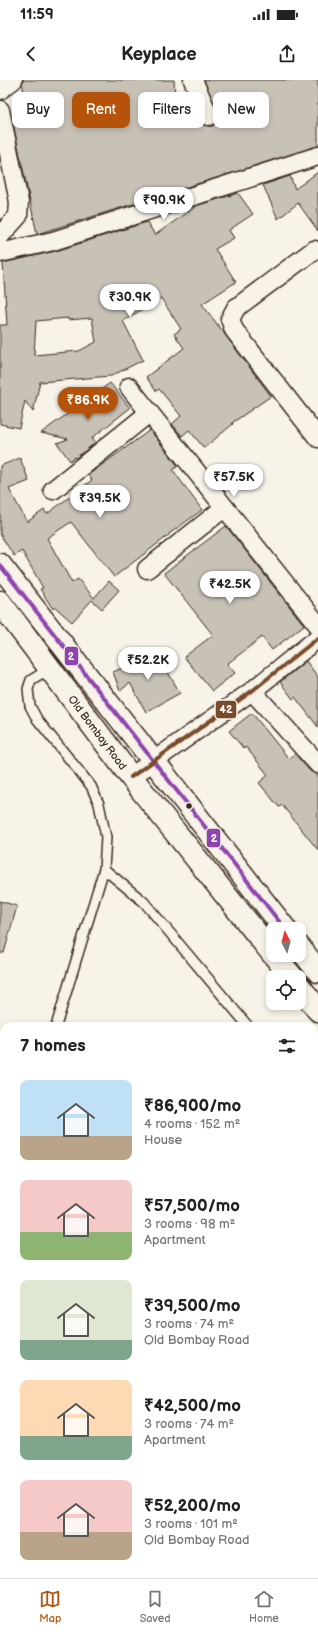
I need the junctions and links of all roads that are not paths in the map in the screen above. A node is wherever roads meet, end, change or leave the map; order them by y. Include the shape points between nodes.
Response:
1 (13, 80) edge
2 (193, 80) edge
3 (0, 90) edge
4 (0, 110) edge
5 (209, 116) dead end
6 (318, 156) edge
7 (0, 236) edge
8 (314, 250) dead end
9 (0, 253) edge
10 (129, 387) dead end
11 (149, 413) junction
12 (318, 438) edge
13 (53, 490) dead end
14 (224, 508) junction
15 (0, 565) edge
16 (147, 569) dead end
17 (0, 602) edge
18 (318, 625) edge
19 (318, 638) edge
20 (49, 669) junction
21 (252, 691) junction
22 (317, 759) edge
23 (152, 760) junction
24 (131, 777) junction
25 (104, 869) junction
26 (279, 922) edge
27 (266, 945) edge
28 (306, 956) edge
29 (280, 962) edge
30 (286, 970) edge
31 (318, 971) edge
32 (306, 995) edge
33 (318, 1010) edge
34 (57, 1022) edge
35 (245, 1022) edge

1 - 3 street
2 - 5 street
4 - 7 street via 19,202 18,216
6 - 9 street via 53,241
8 - 12 street via 236,308 230,319 234,330
10 - 11 street
11 - 13 street
11 - 14 street
14 - 16 street
14 - 18 street
15 - 23 main road
17 - 20 main road, Old Bombay Road
19 - 21 street
20 - 24 main road, Old Bombay Road
20 - 25 lane via 31,680 28,689 30,706 94,792 106,837
21 - 22 street
21 - 23 street
23 - 24 street
23 - 26 main road
24 - 27 main road, Old Bombay Road
25 - 34 lane
25 - 35 lane via 144,902
28 - 31 main road
29 - 30 main road, Old Bombay Road
32 - 33 main road

